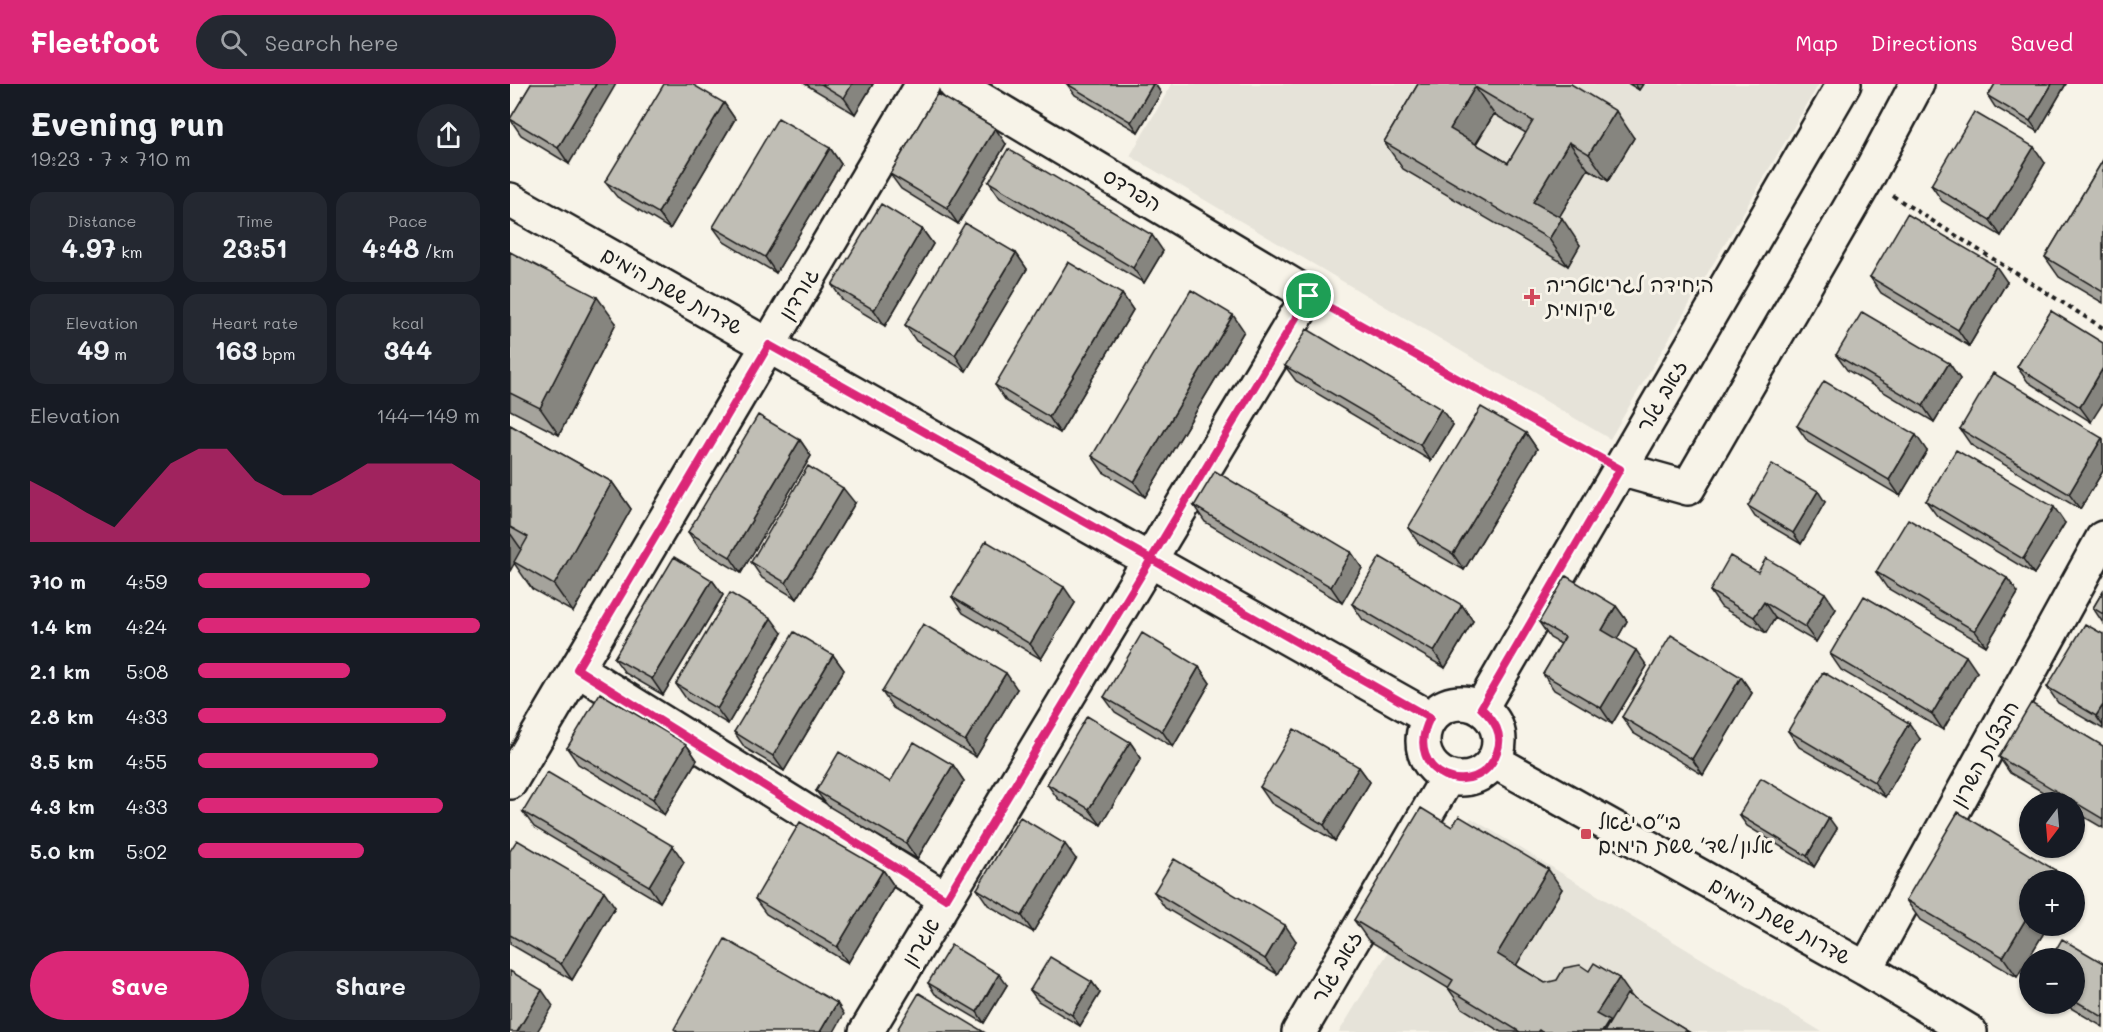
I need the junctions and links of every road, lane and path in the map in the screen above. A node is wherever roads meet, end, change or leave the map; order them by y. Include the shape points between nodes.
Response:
1 (923, 84) edge
2 (956, 84) edge
3 (1844, 84) edge
4 (1917, 84) edge
5 (1866, 180) junction
6 (510, 200) edge
7 (1309, 296) junction
8 (2103, 328) edge
9 (769, 345) junction
10 (1620, 469) junction
11 (2103, 538) edge
12 (1151, 559) junction
13 (577, 669) junction
14 (1481, 708) junction
15 (1430, 718) junction
16 (1494, 761) junction
17 (1448, 777) junction
18 (510, 783) edge
19 (946, 899) junction
20 (1866, 969) junction
21 (866, 1032) edge
22 (1299, 1032) edge
23 (1970, 1032) edge

1 - 9 street, גורדון
2 - 7 street, הפרדס
3 - 10 street, זאב גלר
4 - 5 street
5 - 8 path
5 - 10 street via 1688,488
6 - 9 street, שדרות ששת הימים
7 - 10 path
7 - 12 street, אגרון
9 - 12 street, שדרות ששת הימים
9 - 13 street, גורדון
10 - 14 street, זאב גלר
11 - 20 street, חבצלת השרון
12 - 15 street, שדרות ששת הימים
12 - 19 street, אגרון
13 - 18 street, גורדון
13 - 19 street
14 - 15 street via 1453,703
14 - 16 street via 1498,731 1499,747
15 - 17 street via 1422,740 1424,752 1429,763
16 - 17 street via 1469,779
16 - 20 street, שדרות ששת הימים
17 - 22 street, זאב גלר
19 - 21 street, אגרון
20 - 23 street, שדרות ששת הימים

